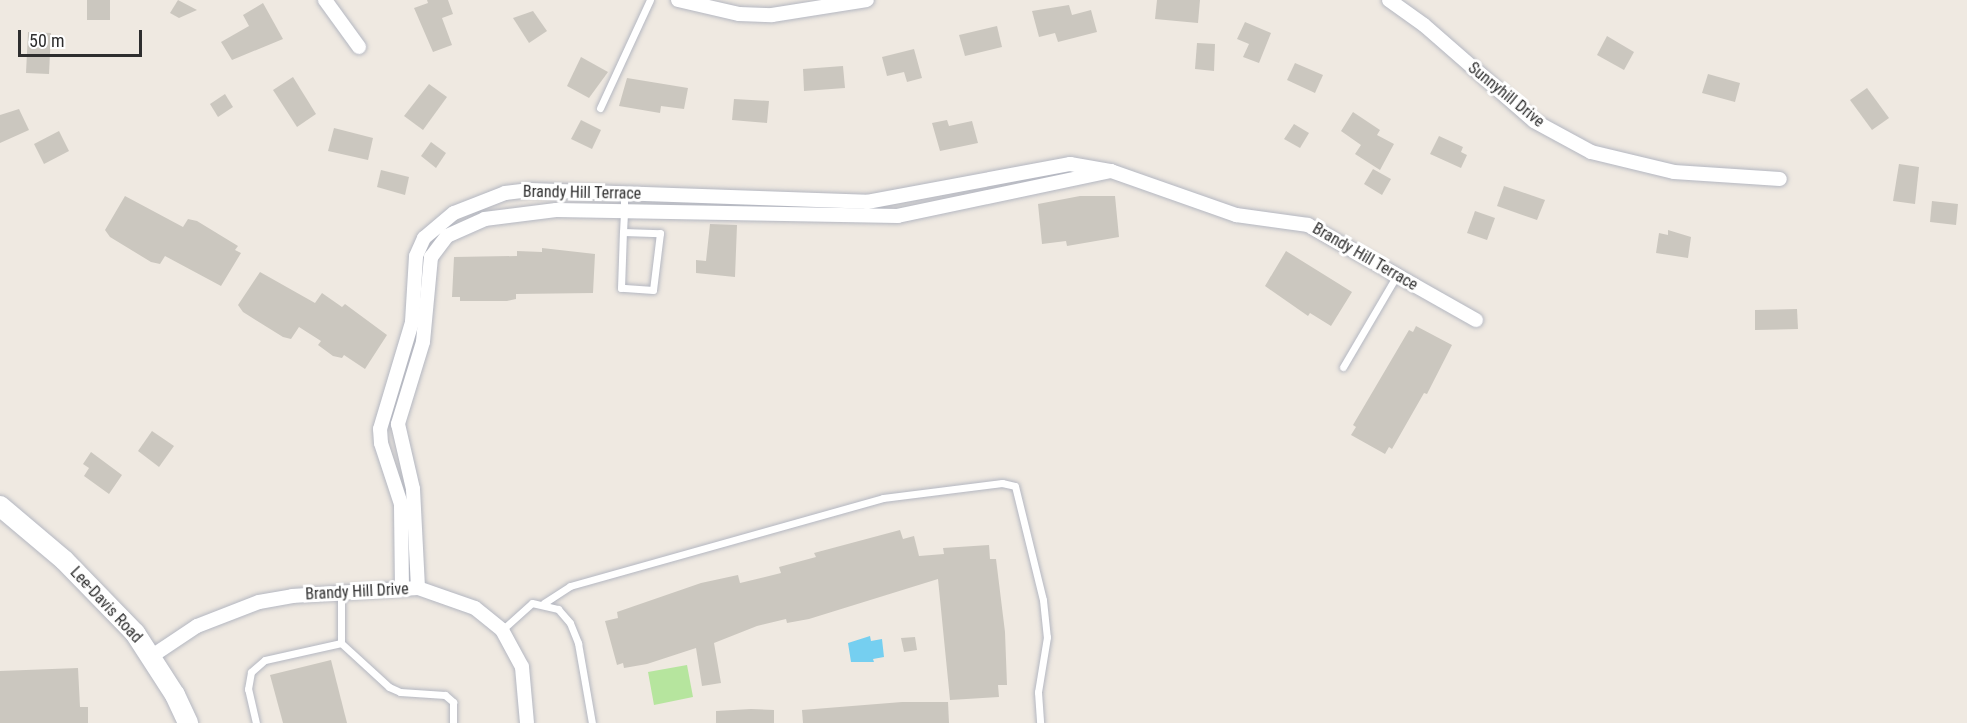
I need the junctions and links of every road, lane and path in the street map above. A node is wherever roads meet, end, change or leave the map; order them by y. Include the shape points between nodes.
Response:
1 (326, 0) edge
2 (650, 0) edge
3 (678, 0) edge
4 (867, 0) edge
5 (1389, 0) edge
6 (359, 47) dead end
7 (600, 108) dead end
8 (1111, 171) junction
9 (1780, 179) dead end
10 (624, 194) junction
11 (624, 210) junction
12 (623, 232) junction
13 (1396, 275) junction
14 (1476, 320) dead end
15 (1343, 368) dead end
16 (0, 506) edge
17 (417, 588) junction
18 (402, 589) junction
19 (341, 593) junction
20 (544, 603) junction
21 (501, 630) junction
22 (341, 643) junction
23 (152, 656) junction
24 (188, 723) edge
25 (256, 723) edge
26 (453, 723) edge
27 (527, 723) edge
28 (592, 723) edge
29 (1040, 723) edge

1 - 6 street
2 - 7 lane
3 - 4 street via 718,11 772,15
5 - 9 street, Sunnyhill Drive via 1424,25 1534,121 1591,152 1674,172
8 - 10 street, Brandy Hill Terrace via 1070,164 867,202
8 - 11 street, Brandy Hill Terrace via 873,219
8 - 13 street, Brandy Hill Terrace via 1236,215 1308,225
10 - 11 lane
10 - 18 street, Brandy Hill Terrace via 530,190 505,193 454,213 424,238 413,274 408,340 380,429 401,504
11 - 12 lane
11 - 17 street, Brandy Hill Terrace via 556,210 485,219 447,236 431,257 423,342 398,424 412,489
12 - 12 lane via 621,288 653,290 660,233
13 - 14 street, Brandy Hill Terrace
13 - 15 lane
16 - 23 main road, Lee-Davis Road via 105,599
17 - 18 street, Brandy Hill Drive
17 - 21 street, Brandy Hill Drive via 475,608
18 - 19 street, Brandy Hill Drive
19 - 22 lane
19 - 23 street, Brandy Hill Drive via 292,596 227,612
20 - 21 lane via 532,603
20 - 28 lane via 558,609 570,623 578,643
20 - 29 lane via 570,586 883,498 1002,483 1015,486 1043,600 1047,637 1038,692
21 - 27 street, Brandy Hill Drive via 522,668
22 - 25 lane via 265,660 251,672 248,689
22 - 26 lane via 389,687 400,692 445,695 453,702
23 - 24 main road, Lee-Davis Road

